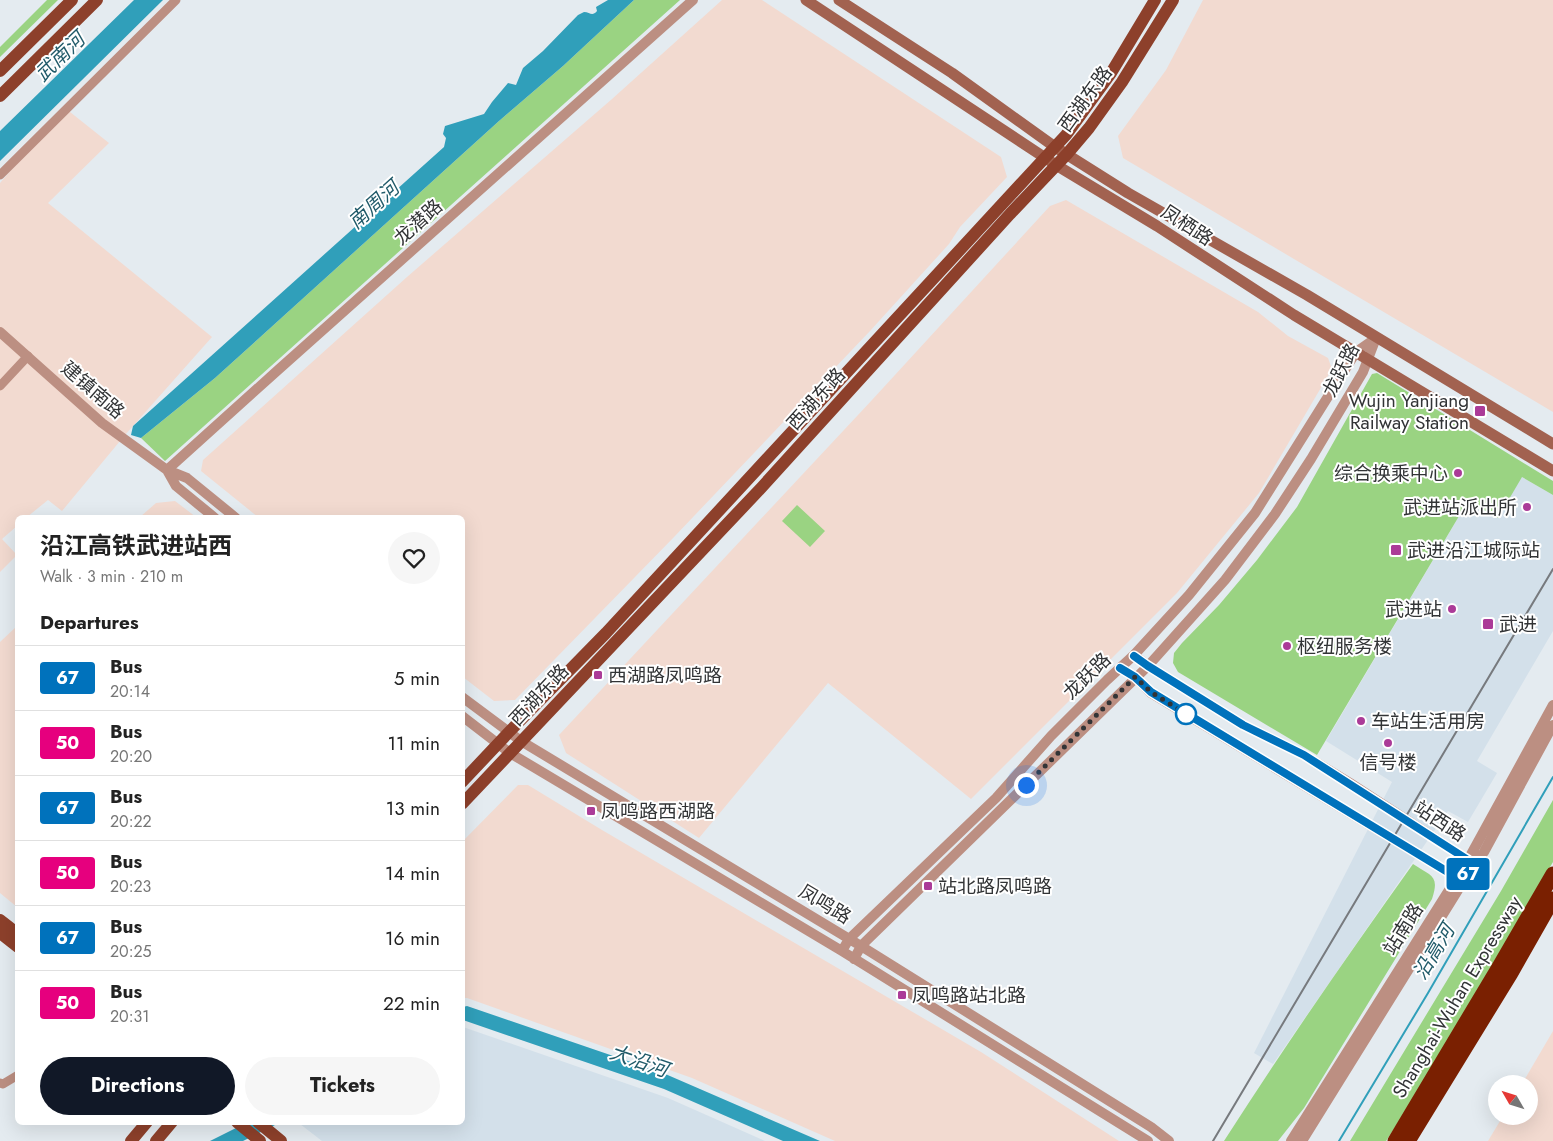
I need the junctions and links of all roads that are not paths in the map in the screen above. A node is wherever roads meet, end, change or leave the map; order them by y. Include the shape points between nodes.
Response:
1 (72, 0) edge
2 (97, 0) edge
3 (176, 0) edge
4 (694, 0) edge
5 (806, 0) edge
6 (838, 0) edge
7 (1155, 0) edge
8 (1172, 0) edge
9 (0, 71) edge
10 (0, 96) edge
11 (1056, 147) junction
12 (1067, 154) junction
13 (1046, 157) junction
14 (1056, 165) junction
15 (0, 175) edge
16 (0, 332) edge
17 (1376, 338) junction
18 (1356, 352) junction
19 (28, 356) junction
20 (1369, 360) junction
21 (0, 386) edge
22 (1553, 444) edge
23 (167, 470) junction
24 (1553, 471) edge
25 (212, 515) edge
26 (232, 515) edge
27 (1134, 656) junction
28 (1148, 666) junction
29 (1120, 668) junction
30 (1135, 677) junction
31 (465, 699) edge
32 (1553, 705) edge
33 (465, 718) edge
34 (1553, 725) edge
35 (509, 732) junction
36 (521, 741) junction
37 (498, 745) junction
38 (510, 753) junction
39 (465, 779) edge
40 (465, 801) edge
41 (1468, 860) junction
42 (1470, 873) junction
43 (1553, 874) edge
44 (1456, 877) junction
45 (1553, 899) edge
46 (0, 920) edge
47 (0, 932) edge
48 (15, 932) edge
49 (848, 939) junction
50 (15, 944) edge
51 (861, 946) junction
52 (842, 951) junction
53 (854, 959) junction
54 (15, 1077) edge
55 (0, 1082) edge
56 (145, 1125) edge
57 (169, 1125) edge
58 (241, 1125) edge
59 (262, 1125) edge
60 (277, 1138) edge
61 (132, 1141) edge
62 (156, 1141) edge
63 (260, 1141) edge
64 (1148, 1141) edge
65 (1169, 1141) edge
66 (1291, 1141) edge
67 (1302, 1141) edge
68 (1395, 1141) edge
69 (1408, 1141) edge

1 - 9 main road
2 - 10 main road
3 - 15 street
4 - 23 street, 龙潜路
5 - 13 main road, 凤栖路
6 - 11 main road, 凤栖路 via 952,73
7 - 11 main road, 西湖东路 via 1111,73
8 - 12 main road, 西湖东路 via 1122,82
11 - 12 main road, 凤栖路
11 - 13 main road, 西湖东路
12 - 14 main road, 西湖东路
12 - 17 main road, 凤栖路
13 - 14 main road, 凤栖路
13 - 35 main road, 西湖东路 via 606,633
14 - 18 main road, 凤栖路
14 - 36 main road, 西湖东路 via 762,487
16 - 19 street, 建镇南路
17 - 18 street, 龙跃路
17 - 20 street, 龙跃路
17 - 22 main road, 凤栖路
18 - 20 main road, 凤栖路
18 - 27 street, 龙跃路 via 1255,513 1189,595
19 - 21 street
19 - 23 street, 建镇南路 via 102,423
20 - 24 main road, 凤栖路
20 - 28 street, 龙跃路 via 1275,514 1225,580
23 - 25 street via 176,486
23 - 26 street via 187,478
27 - 28 street, 站西路
27 - 29 street, 龙跃路
28 - 30 street, 龙跃路
28 - 41 street, 站西路 via 1243,725 1342,778
29 - 30 street, 站西路
29 - 49 street, 龙跃路 via 1051,736 996,798
30 - 44 street, 站西路 via 1151,692
30 - 51 street, 龙跃路
31 - 35 street, 凤鸣路
32 - 41 street, 站南路
33 - 37 street, 凤鸣路
34 - 42 street, 站南路
35 - 36 street, 凤鸣路
35 - 37 main road, 西湖东路
36 - 38 main road, 西湖东路
36 - 49 street, 凤鸣路
37 - 38 street, 凤鸣路
37 - 39 main road, 西湖东路
38 - 40 main road, 西湖东路
38 - 52 street, 凤鸣路
41 - 42 street, 站西路
41 - 44 street, 站南路
42 - 44 street
42 - 67 street, 站南路
43 - 68 highway, Shanghai-Wuhan Expressway
44 - 66 street, 站南路
45 - 69 highway, Shanghai-Wuhan Expressway
46 - 48 main road
47 - 50 main road
49 - 51 street, 凤鸣路
49 - 52 street, 龙跃路
51 - 53 street, 龙跃路
51 - 65 street, 凤鸣路
52 - 53 street, 凤鸣路
53 - 64 street, 凤鸣路
54 - 55 street via 3,1084
56 - 61 main road
57 - 62 main road
58 - 63 main road
59 - 60 main road

